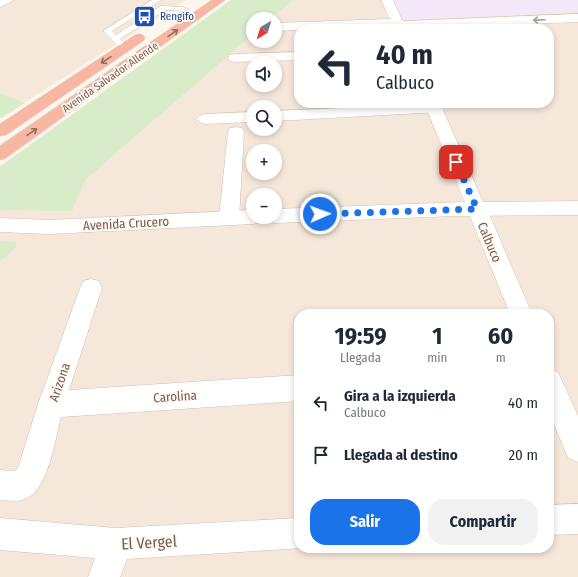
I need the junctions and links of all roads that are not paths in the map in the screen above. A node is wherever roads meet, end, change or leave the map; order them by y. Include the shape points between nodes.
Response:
1 (8, 0) edge
2 (157, 0) edge
3 (197, 0) edge
4 (219, 0) edge
5 (387, 0) edge
6 (0, 4) edge
7 (578, 18) edge
8 (399, 24) edge
9 (444, 24) edge
10 (282, 27) edge
11 (294, 27) edge
12 (120, 43) junction
13 (294, 56) edge
14 (235, 58) dead end
15 (401, 108) edge
16 (434, 108) edge
17 (282, 116) edge
18 (246, 117) edge
19 (205, 119) dead end
20 (0, 131) edge
21 (236, 132) dead end
22 (0, 154) edge
23 (578, 208) edge
24 (477, 209) junction
25 (282, 216) edge
26 (246, 217) edge
27 (229, 218) junction
28 (0, 225) edge
29 (90, 288) dead end
30 (519, 309) edge
31 (294, 388) edge
32 (554, 393) edge
33 (51, 404) junction
34 (578, 448) edge
35 (0, 485) edge
36 (578, 519) edge
37 (554, 520) edge
38 (0, 534) edge
39 (294, 534) edge
40 (116, 544) junction
41 (104, 577) edge

1 - 6 street
2 - 12 lane via 107,31
3 - 12 highway, Avenida Salvador Allende
22 -> 4 highway, Avenida Salvador Allende
5 - 8 street
7 -> 9 street
10 - 11 street
12 -> 20 highway, Avenida Salvador Allende
13 - 14 street
15 - 17 street
16 - 24 street, Calbuco
18 - 19 street
21 - 27 street
23 - 24 street
24 - 25 street
24 - 30 street, Calbuco
26 - 27 street, Avenida Crucero
27 - 28 street, Avenida Crucero via 49,227
29 - 33 street, Arizona
31 - 33 street, Carolina
32 - 34 street
33 - 35 street, Arizona via 30,477 20,486
36 - 37 street
38 - 40 street, El Vergel
39 - 40 street, El Vergel
40 - 41 street

